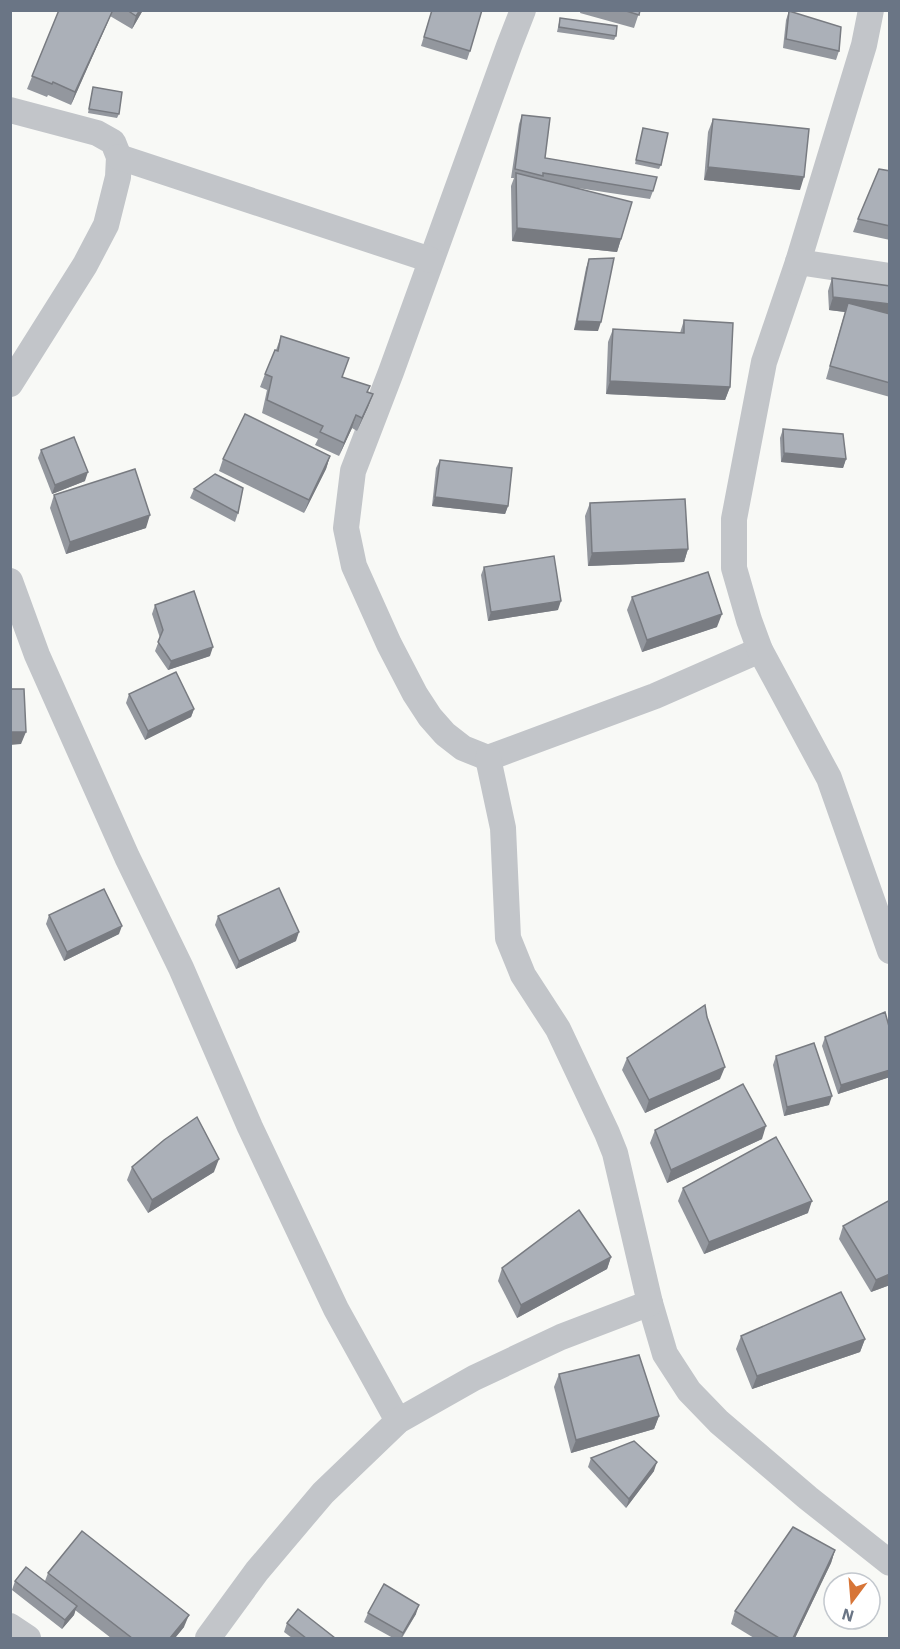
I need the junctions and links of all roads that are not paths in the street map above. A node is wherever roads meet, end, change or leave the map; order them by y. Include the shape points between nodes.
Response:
1 (523, 10) edge
2 (871, 10) edge
3 (10, 110) edge
4 (119, 156) junction
5 (431, 260) junction
6 (798, 262) junction
7 (890, 276) edge
8 (10, 384) edge
9 (10, 581) edge
10 (760, 650) junction
11 (488, 758) junction
12 (890, 951) edge
13 (650, 1303) junction
14 (398, 1421) junction
15 (890, 1563) edge
16 (10, 1626) edge
17 (28, 1638) edge
18 (208, 1638) edge

1 - 5 street
2 - 6 street via 864,45
3 - 4 street via 97,133 113,142
4 - 5 street
4 - 8 street via 106,225
5 - 11 street via 353,471 346,528 354,566 415,694 444,734 463,748
6 - 7 street
6 - 10 street via 764,362 734,519 734,568
9 - 14 street via 37,655 268,1165 336,1309
10 - 11 street via 655,696
10 - 12 street via 829,778
11 - 13 street via 503,828 508,938 523,975 558,1029 615,1153
13 - 14 street via 561,1337 474,1378
13 - 15 street via 666,1354 688,1391 808,1498
14 - 18 street via 322,1493
16 - 17 street

